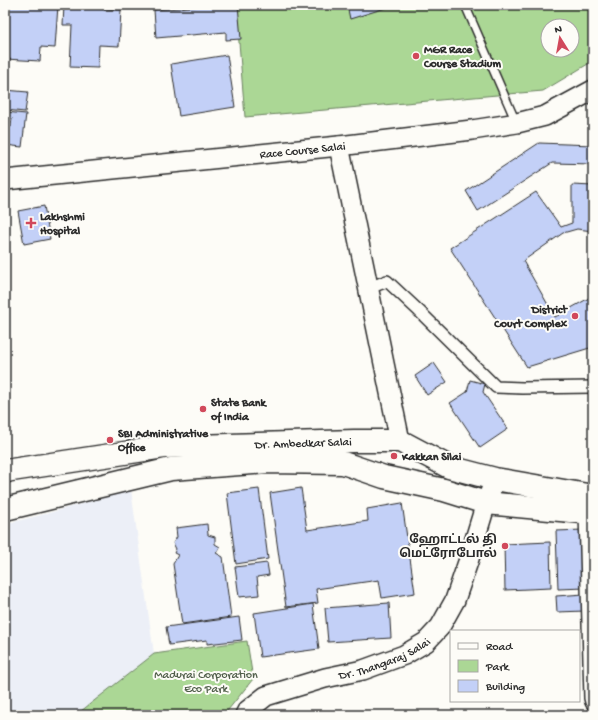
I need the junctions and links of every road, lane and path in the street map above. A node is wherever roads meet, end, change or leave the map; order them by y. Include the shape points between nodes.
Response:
1 (465, 5) edge
2 (593, 90) edge
3 (517, 123) junction
4 (339, 146) junction
5 (5, 180) edge
6 (368, 288) junction
7 (593, 387) edge
8 (400, 441) junction
9 (5, 471) edge
10 (495, 479) junction
11 (486, 504) junction
12 (591, 504) edge
13 (5, 509) edge
14 (593, 702) edge
15 (245, 715) edge

1 - 3 lane
2 - 3 street, Race Course Salai via 545,116
3 - 4 street, Race Course Salai
4 - 5 street, Race Course Salai
4 - 6 street
6 - 7 street via 387,281 496,387
6 - 8 street
8 - 9 main road, Dr. Ambedkar Salai via 164,448
8 - 10 main road, Dr. Ambedkar Salai via 449,467
10 - 11 street, Dr. Thangaraj Salai
10 - 12 main road, Dr. Ambedkar Salai
11 - 12 main road, Dr. Ambedkar Salai
11 - 13 main road, Dr. Ambedkar Salai via 444,490 384,477 343,463 268,462 171,470
11 - 15 street, Dr. Thangaraj Salai via 455,600 440,627 426,642 404,655 363,670 325,678 266,696
12 - 14 street

